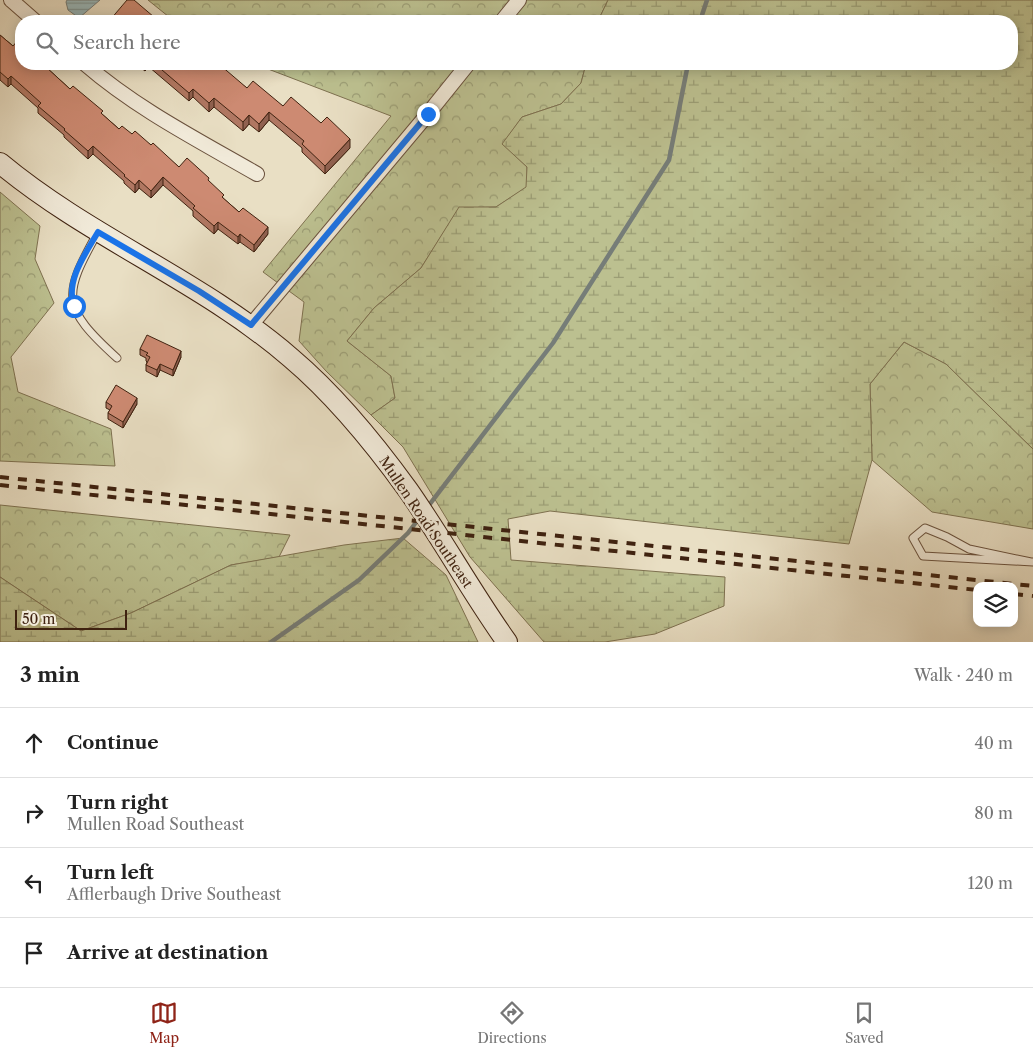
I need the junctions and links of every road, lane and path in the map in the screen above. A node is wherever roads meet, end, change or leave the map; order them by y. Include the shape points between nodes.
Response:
1 (11, 0) edge
2 (519, 0) edge
3 (29, 15) edge
4 (507, 15) edge
5 (92, 70) edge
6 (463, 70) edge
7 (0, 162) edge
8 (257, 174) dead end
9 (98, 232) junction
10 (251, 325) junction
11 (117, 358) dead end
12 (1032, 562) edge
13 (508, 642) edge

1 - 3 street
2 - 4 street
5 - 8 street via 156,116
6 - 10 street
7 - 9 street, Mullen Road Southeast via 42,196
9 - 10 street, Mullen Road Southeast
9 - 11 lane via 80,264 71,299 82,323
10 - 13 street, Mullen Road Southeast via 306,371 352,419 409,491 481,606
12 - 12 lane via 924,556 913,538 925,528 969,549

